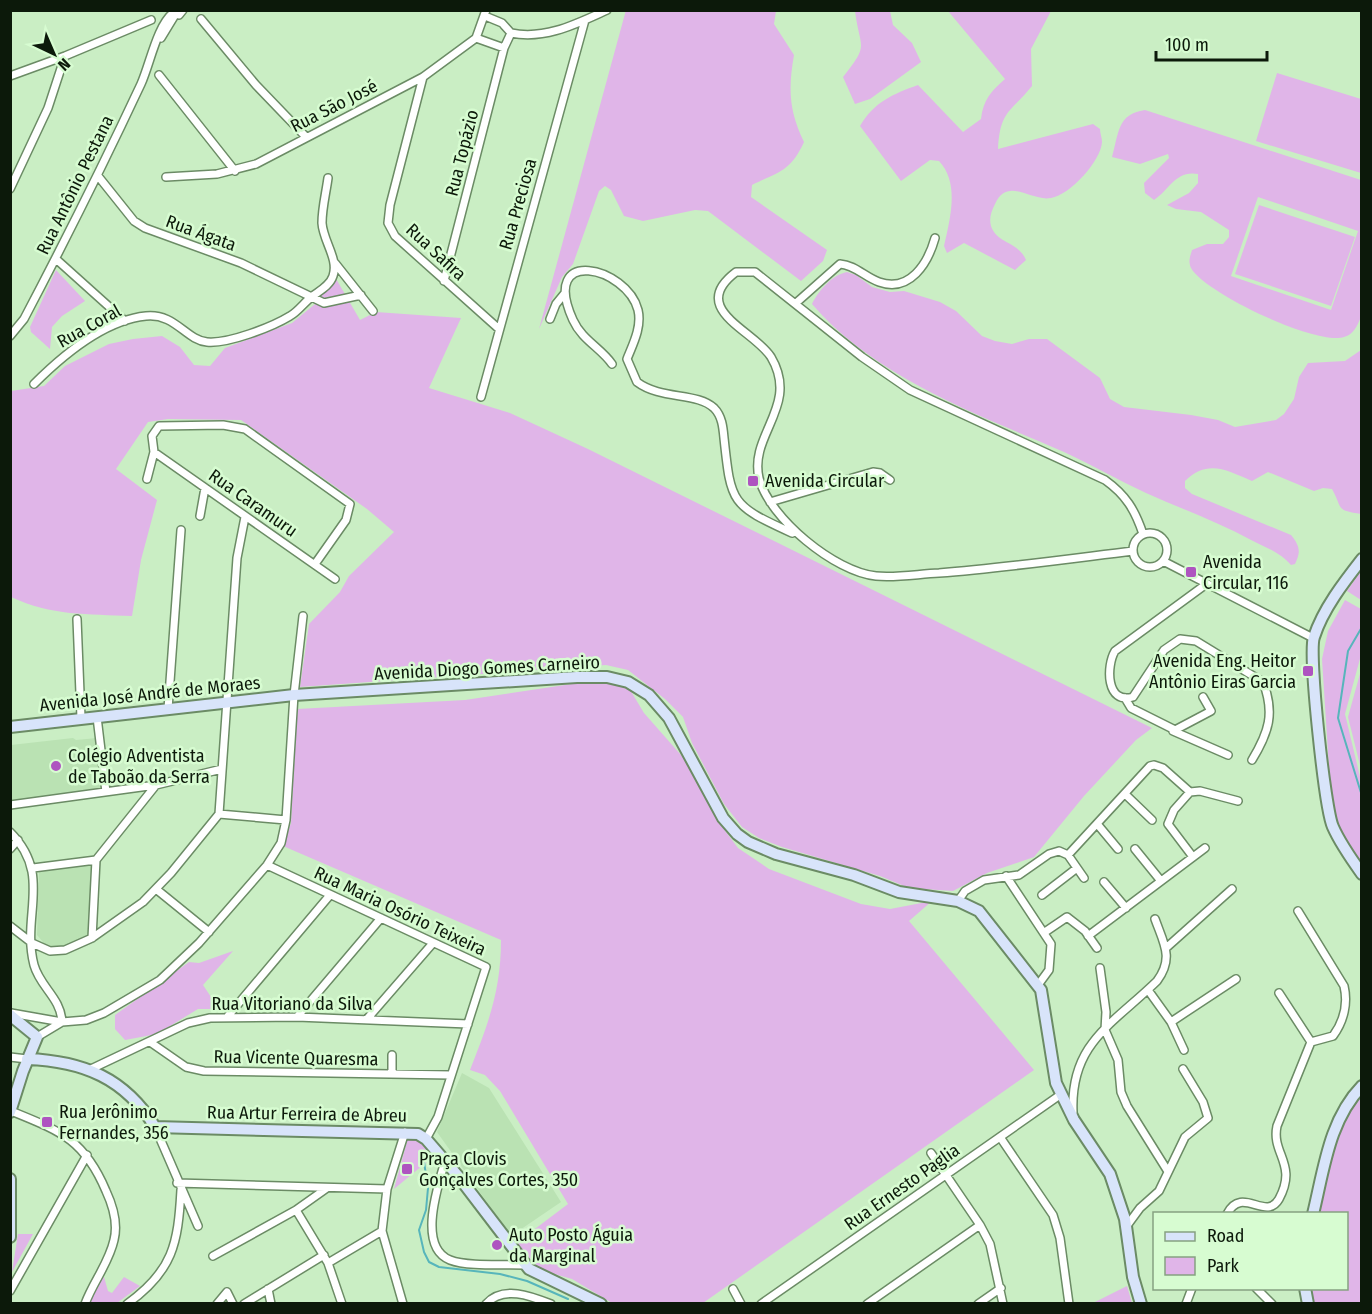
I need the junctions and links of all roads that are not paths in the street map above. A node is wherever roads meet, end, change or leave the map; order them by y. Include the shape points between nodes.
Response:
1 (183, 10) edge
2 (607, 10) edge
3 (173, 13) edge
4 (486, 13) edge
5 (201, 19) dead end
6 (150, 20) dead end
7 (585, 20) junction
8 (511, 33) junction
9 (476, 38) junction
10 (504, 48) junction
11 (65, 56) junction
12 (159, 75) dead end
13 (10, 76) edge
14 (423, 77) junction
15 (306, 137) junction
16 (235, 171) junction
17 (98, 176) junction
18 (166, 177) dead end
19 (328, 178) dead end
20 (10, 189) edge
21 (935, 238) dead end
22 (56, 259) junction
23 (334, 263) junction
24 (444, 281) junction
25 (565, 293) junction
26 (361, 295) junction
27 (311, 297) junction
28 (796, 303) junction
29 (373, 311) dead end
30 (550, 319) dead end
31 (125, 321) junction
32 (499, 329) junction
33 (10, 336) edge
34 (612, 364) dead end
35 (34, 384) dead end
36 (481, 397) dead end
37 (154, 452) junction
38 (147, 479) dead end
39 (890, 480) dead end
40 (205, 488) junction
41 (770, 502) junction
42 (200, 516) dead end
43 (245, 517) junction
44 (181, 530) dead end
45 (1143, 534) junction
46 (797, 535) junction
47 (1133, 551) junction
48 (1362, 559) edge
49 (1163, 561) junction
50 (315, 564) junction
51 (334, 579) dead end
52 (1205, 585) junction
53 (303, 616) dead end
54 (78, 619) dead end
55 (1313, 638) junction
56 (294, 695) junction
57 (1203, 697) dead end
58 (1125, 698) junction
59 (228, 703) junction
60 (168, 709) junction
61 (98, 717) junction
62 (81, 718) junction
63 (10, 727) edge
64 (1172, 730) junction
65 (1228, 755) dead end
66 (1252, 760) dead end
67 (222, 769) junction
68 (156, 785) junction
69 (106, 792) junction
70 (1190, 792) junction
71 (1125, 794) junction
72 (1238, 801) dead end
73 (10, 806) edge
74 (219, 814) junction
75 (286, 820) junction
76 (1152, 820) dead end
77 (1098, 825) junction
78 (10, 832) edge
79 (18, 840) junction
80 (1205, 848) dead end
81 (10, 849) edge
82 (1118, 849) dead end
83 (1136, 849) dead end
84 (1068, 855) junction
85 (1193, 857) junction
86 (96, 860) junction
87 (267, 866) junction
88 (33, 868) junction
89 (1077, 868) junction
90 (1362, 874) edge
91 (1006, 876) junction
92 (1083, 878) dead end
93 (1161, 881) junction
94 (1104, 882) dead end
95 (156, 889) junction
96 (1232, 889) dead end
97 (330, 895) junction
98 (1042, 895) dead end
99 (958, 901) junction
100 (1126, 908) junction
101 (1298, 911) dead end
102 (381, 918) junction
103 (1155, 919) dead end
104 (10, 926) edge
105 (209, 932) junction
106 (1045, 932) junction
107 (1088, 936) junction
108 (92, 938) junction
109 (32, 943) junction
110 (433, 943) junction
111 (1097, 948) dead end
112 (1166, 948) junction
113 (1100, 969) dead end
114 (1236, 979) dead end
115 (1038, 985) junction
116 (1148, 990) junction
117 (1279, 993) dead end
118 (10, 1014) edge
119 (228, 1016) junction
120 (297, 1017) junction
121 (367, 1019) junction
122 (52, 1022) junction
123 (62, 1022) junction
124 (1171, 1022) junction
125 (468, 1024) junction
126 (1105, 1030) junction
127 (37, 1037) junction
128 (150, 1042) junction
129 (1311, 1042) junction
130 (1184, 1050) dead end
131 (392, 1055) dead end
132 (10, 1057) edge
133 (27, 1059) junction
134 (91, 1069) junction
135 (1182, 1069) dead end
136 (392, 1074) junction
137 (451, 1075) junction
138 (1362, 1086) edge
139 (1060, 1095) junction
140 (11, 1111) edge
141 (1074, 1120) junction
142 (155, 1127) junction
143 (405, 1132) junction
144 (1000, 1137) junction
145 (426, 1139) junction
146 (930, 1153) dead end
147 (87, 1155) junction
148 (445, 1161) junction
149 (1167, 1170) junction
150 (946, 1175) junction
151 (10, 1179) edge
152 (179, 1186) junction
153 (327, 1188) junction
154 (387, 1189) junction
155 (11, 1197) edge
156 (296, 1209) junction
157 (1229, 1212) edge
158 (1313, 1212) edge
159 (980, 1225) junction
160 (198, 1226) dead end
161 (1126, 1227) junction
162 (382, 1231) junction
163 (10, 1237) edge
164 (324, 1255) junction
165 (213, 1256) dead end
166 (328, 1263) junction
167 (525, 1265) junction
168 (1001, 1288) junction
169 (268, 1289) junction
170 (733, 1289) dead end
171 (1258, 1290) edge
172 (10, 1291) edge
173 (592, 1302) edge
174 (85, 1304) edge
175 (127, 1304) edge
176 (217, 1304) edge
177 (233, 1304) edge
178 (244, 1304) edge
179 (271, 1304) edge
180 (342, 1304) edge
181 (403, 1304) edge
182 (486, 1304) edge
183 (551, 1304) edge
184 (741, 1304) edge
185 (761, 1304) edge
186 (867, 1304) edge
187 (978, 1304) edge
188 (1003, 1304) edge
189 (1069, 1304) edge
190 (1140, 1304) edge
191 (1272, 1304) edge

1 - 3 street
2 - 7 street
3 - 17 street, Rua Antônio Pestana
4 - 8 street
4 - 9 street
5 - 15 street
6 - 11 street
7 - 8 street via 533,36
7 - 32 street, Rua Preciosa
8 - 10 street, Rua Topázio
9 - 10 street
9 - 14 street, Rua São José
10 - 24 street, Rua Topázio
11 - 13 street
11 - 20 street via 48,108
12 - 16 street
14 - 15 street, Rua São José
14 - 24 street, Rua Safira via 387,217 395,236
15 - 16 street, Rua São José
16 - 18 street, Rua São José
17 - 22 street, Rua Antônio Pestana
17 - 27 street, Rua Ágata via 127,213 145,228 241,263
19 - 23 street via 322,223
21 - 28 street via 926,264 906,280 893,284 879,282 840,264
22 - 31 street
22 - 33 street, Rua Antônio Pestana via 24,319
23 - 26 street
23 - 27 street, Rua Coral via 331,280
24 - 32 street, Rua Safira
25 - 30 street
25 - 34 street via 583,336
25 - 46 street via 572,275 587,269 608,278 630,295 639,312 639,324 627,359 637,382 663,395 702,401 715,410 722,424 732,492 757,517
26 - 27 street via 330,303
26 - 29 street
27 - 31 street, Rua Coral via 291,316 272,325 210,343 158,316
28 - 41 street via 755,272 746,270 730,276 719,296 723,313 761,345 780,375 781,397 758,467
28 - 45 street via 910,390 1105,480 1130,503
31 - 35 street, Rua Coral via 62,356
32 - 36 street, Rua Preciosa
37 - 38 street
37 - 40 street, Rua Caramuru
37 - 50 street via 152,436 159,426 223,425 245,429 291,460 350,504 346,520
39 - 41 street via 873,472
40 - 42 street
40 - 43 street, Rua Caramuru
41 - 46 street
43 - 50 street, Rua Caramuru
43 - 59 street via 237,558
44 - 60 street
45 - 47 street via 1135,541
45 - 49 street via 1154,533 1164,539 1167,550
46 - 47 street via 849,568 876,576 969,571
47 - 49 street via 1137,561 1147,567
48 - 55 street via 1337,593
49 - 52 street
50 - 51 street, Rua Caramuru
52 - 55 street
52 - 58 street via 1115,651 1109,663 1109,682
53 - 56 street
54 - 62 street
55 - 90 street via 1326,799 1333,826
56 - 59 street, Avenida José André de Moraes
56 - 75 street
56 - 99 street, Avenida Diogo Gomes Carneiro via 578,677 628,682 649,695 669,718 723,818 748,842 899,892
57 - 64 street via 1211,711
58 - 64 street via 1131,708
58 - 66 street via 1138,692 1169,645 1180,639 1196,641 1263,682 1271,709 1270,723
59 - 60 street, Avenida José André de Moraes
59 - 67 street
60 - 61 street, Avenida José André de Moraes
61 - 62 street, Avenida José André de Moraes
61 - 69 street
62 - 63 street, Avenida José André de Moraes
64 - 65 street
67 - 68 street
67 - 74 street
68 - 69 street
68 - 86 street
69 - 73 street
70 - 71 street via 1154,765
70 - 72 street
70 - 85 street via 1168,824
71 - 76 street
71 - 77 street
74 - 75 street
74 - 95 street
75 - 87 street via 281,843
77 - 82 street
77 - 84 street
78 - 79 street
79 - 81 street
79 - 88 street
80 - 85 street
83 - 93 street
84 - 89 street
84 - 91 street via 1059,851 1049,854 1029,870
85 - 93 street
86 - 88 street
86 - 108 street
87 - 97 street, Rua Maria Osório Teixeira
87 - 105 street
88 - 109 street
89 - 92 street
89 - 98 street
91 - 99 street via 984,880 965,891
91 - 106 street
93 - 100 street
94 - 100 street
95 - 105 street
95 - 108 street via 129,914
96 - 112 street
97 - 102 street, Rua Maria Osório Teixeira
97 - 119 street
99 - 115 street, Avenida Diogo Gomes Carneiro via 979,911
100 - 107 street
101 - 129 street via 1344,986 1346,997 1333,1036
102 - 110 street, Rua Maria Osório Teixeira
102 - 120 street
103 - 112 street
104 - 109 street
105 - 123 street via 174,968 129,1000 86,1020
106 - 107 street via 1067,917
106 - 115 street via 1052,960
107 - 111 street
108 - 109 street via 56,951
109 - 123 street via 37,975 54,996
110 - 121 street
110 - 125 street, Rua Maria Osório Teixeira via 486,967
112 - 116 street via 1167,968
113 - 126 street
114 - 124 street
115 - 139 street, Avenida Diogo Gomes Carneiro
116 - 124 street
116 - 126 street
117 - 129 street
118 - 122 street
118 - 127 street
119 - 120 street, Rua Vitoriano da Silva
119 - 128 street, Rua Vitoriano da Silva via 188,1023
120 - 121 street, Rua Vitoriano da Silva
121 - 125 street, Rua Vitoriano da Silva
122 - 123 street
122 - 127 street
123 - 127 street
124 - 130 street
125 - 137 street, Rua Maria Osório Teixeira
126 - 141 street via 1083,1054 1075,1072
126 - 149 street via 1118,1060 1121,1092 1127,1106
127 - 133 street
128 - 134 street, Rua Vitoriano da Silva
128 - 136 street, Rua Vicente Quaresma via 186,1067 204,1071
129 - 157 street via 1276,1126 1287,1168 1278,1200 1262,1207 1237,1202
131 - 136 street
132 - 133 street
133 - 134 street
133 - 140 street
134 - 142 street via 127,1092
135 - 149 street via 1203,1102 1208,1118 1185,1137
136 - 137 street, Rua Vicente Quaresma
137 - 145 street, Rua Maria Osório Teixeira via 438,1117
138 - 158 street via 1333,1130
139 - 141 street, Avenida Diogo Gomes Carneiro
139 - 144 street, Rua Ernesto Paglia
140 - 147 street via 60,1132
141 - 161 street, Avenida Diogo Gomes Carneiro via 1110,1174
142 - 143 street, Rua Artur Ferreira de Abreu
142 - 152 street
143 - 145 street, Rua Artur Ferreira de Abreu
143 - 154 street
144 - 150 street, Rua Ernesto Paglia
144 - 189 street via 1053,1215
145 - 148 street, Rua Artur Ferreira de Abreu
146 - 150 street
147 - 172 street
147 - 174 street via 110,1200 116,1232
148 - 167 street, Rua Artur Ferreira de Abreu
148 - 167 street via 431,1230 438,1250 450,1260 461,1262
149 - 161 street via 1153,1198
150 - 159 street
150 - 185 street, Rua Ernesto Paglia
151 - 155 street
152 - 153 street
152 - 160 street
152 - 175 street via 172,1256 161,1274
153 - 154 street
153 - 156 street
154 - 162 street
155 - 163 street
156 - 164 street
156 - 165 street
159 - 168 street via 990,1244
159 - 186 street
161 - 190 street, Avenida Diogo Gomes Carneiro
162 - 166 street
162 - 181 street
164 - 166 street
164 - 169 street
166 - 180 street
167 - 173 street, Rua Artur Ferreira de Abreu
168 - 187 street
168 - 188 street
169 - 178 street
169 - 179 street
170 - 184 street
171 - 191 street
176 - 177 street via 227,1292
182 - 183 street via 512,1293

